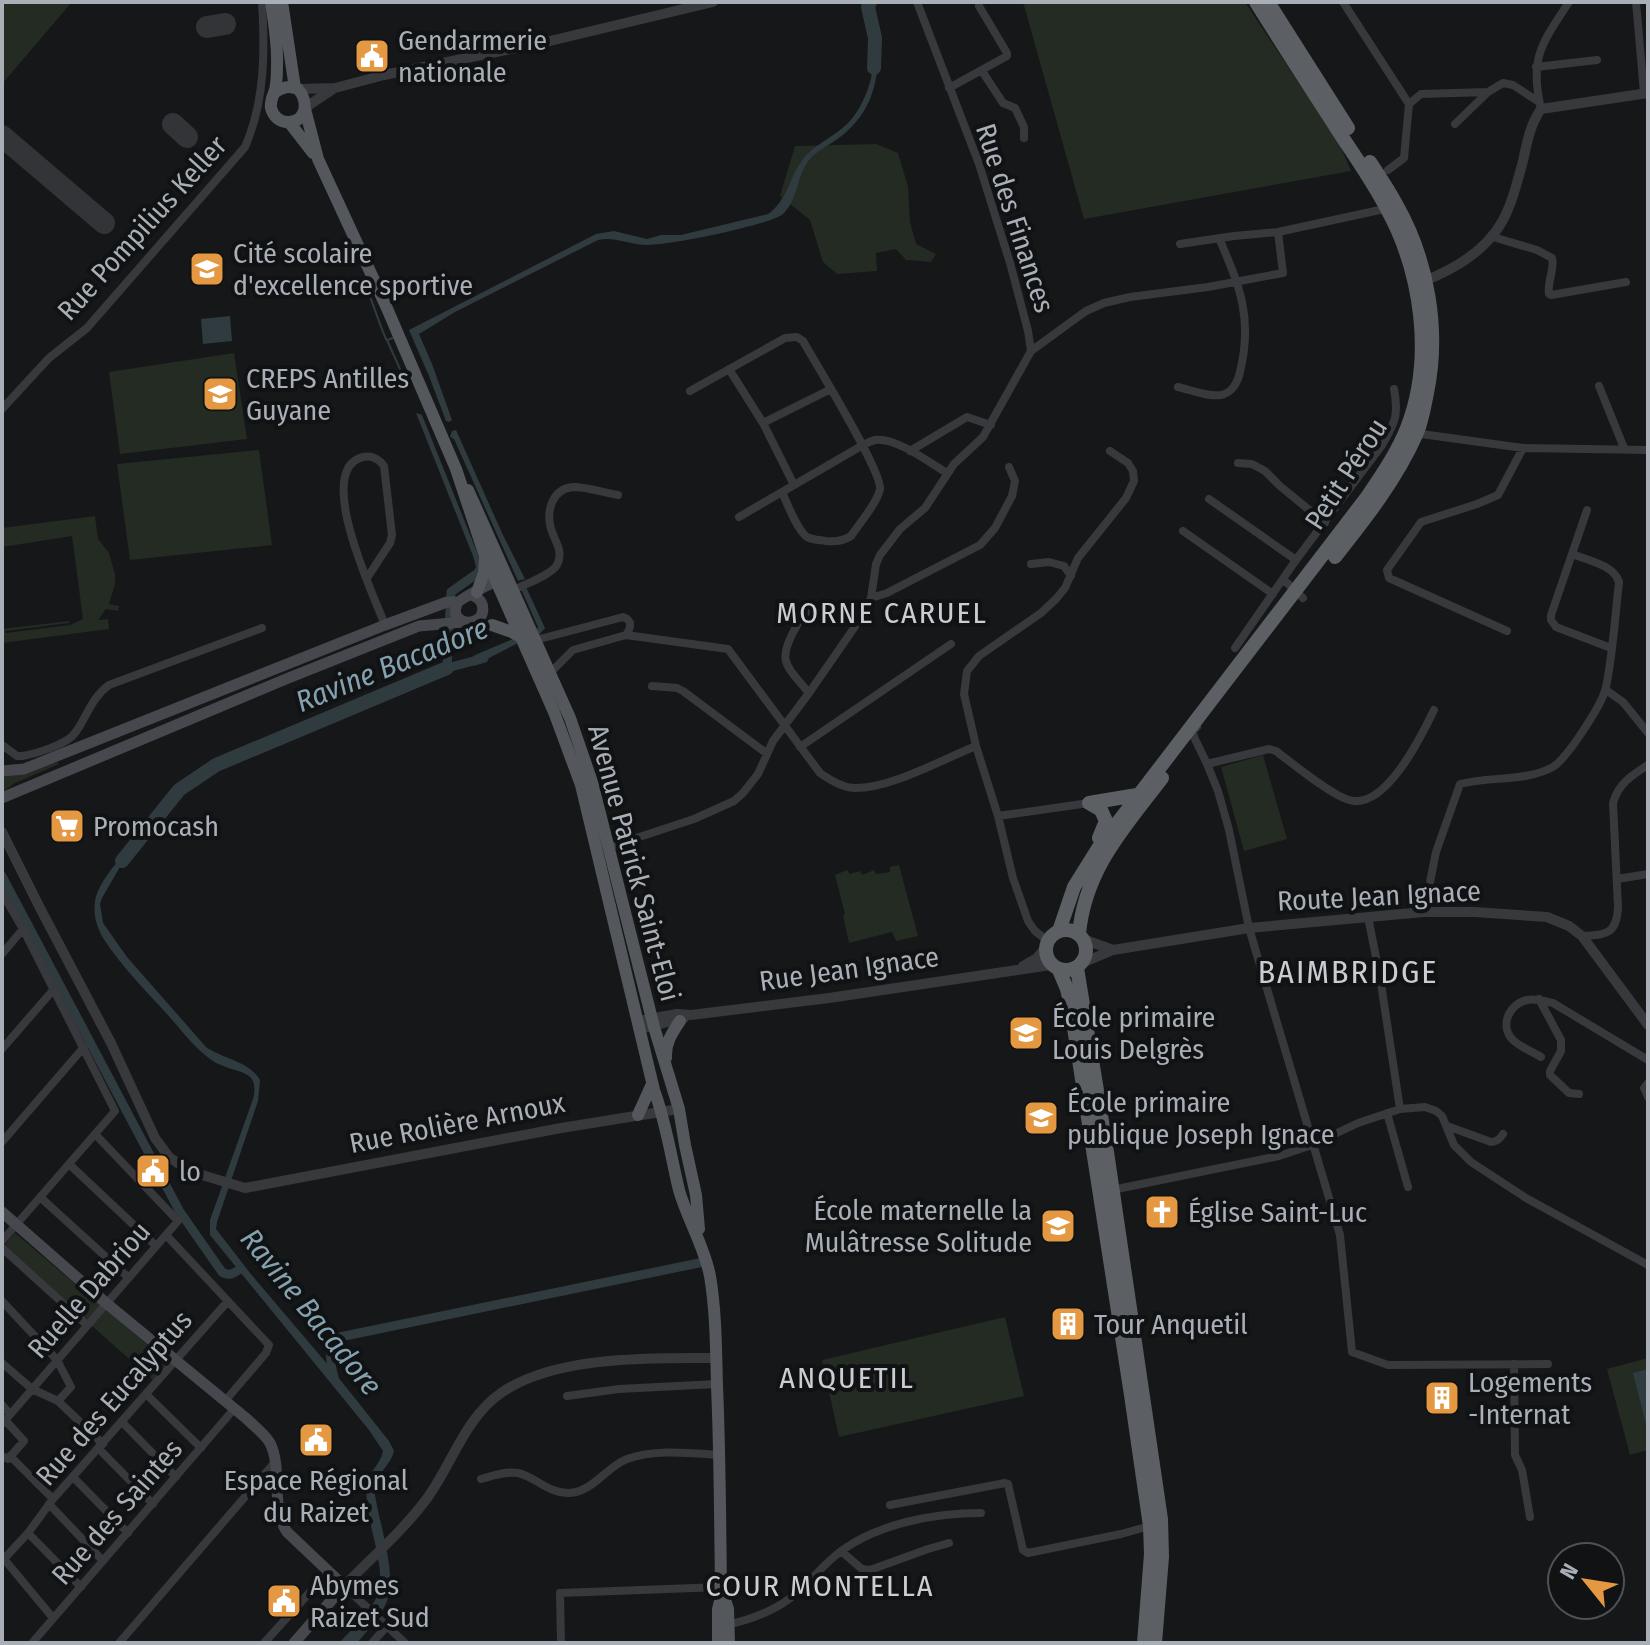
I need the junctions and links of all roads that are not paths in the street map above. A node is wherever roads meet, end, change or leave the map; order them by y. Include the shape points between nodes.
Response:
1 (262, 2) edge
2 (271, 2) edge
3 (282, 2) edge
4 (713, 2) edge
5 (917, 2) edge
6 (1256, 2) edge
7 (1268, 2) edge
8 (1343, 2) edge
9 (1569, 2) edge
10 (1636, 2) edge
11 (979, 6) dead end
12 (1644, 50) edge
13 (1597, 60) dead end
14 (1536, 67) junction
15 (982, 71) junction
16 (335, 88) junction
17 (949, 88) junction
18 (297, 89) junction
19 (1488, 92) junction
20 (274, 93) junction
21 (1646, 93) edge
22 (1409, 104) junction
23 (1540, 105) junction
24 (306, 108) junction
25 (289, 122) junction
26 (1455, 124) dead end
27 (1024, 138) dead end
28 (318, 159) junction
29 (1388, 170) dead end
30 (1392, 207) junction
31 (1278, 232) junction
32 (1493, 237) junction
33 (1219, 238) junction
34 (1180, 244) dead end
35 (1238, 282) junction
36 (1420, 282) junction
37 (1626, 282) dead end
38 (1031, 351) junction
39 (729, 369) junction
40 (1599, 386) dead end
41 (1178, 387) dead end
42 (831, 389) junction
43 (1394, 389) dead end
44 (690, 391) dead end
45 (2, 409) edge
46 (763, 423) junction
47 (991, 425) junction
48 (1412, 432) junction
49 (863, 445) junction
50 (1523, 448) junction
51 (1624, 448) junction
52 (1648, 450) edge
53 (910, 451) junction
54 (1110, 451) dead end
55 (1238, 463) dead end
56 (1009, 467) dead end
57 (456, 469) junction
58 (947, 473) junction
59 (794, 485) junction
60 (782, 492) junction
61 (618, 495) dead end
62 (1209, 499) dead end
63 (1587, 510) dead end
64 (739, 517) dead end
65 (1325, 523) junction
66 (1183, 531) dead end
67 (1572, 554) junction
68 (485, 556) junction
69 (1296, 560) junction
70 (1031, 564) dead end
71 (1071, 576) junction
72 (367, 578) junction
73 (1283, 579) junction
74 (496, 581) junction
75 (515, 588) junction
76 (474, 594) junction
77 (1273, 594) junction
78 (1299, 595) junction
79 (871, 598) junction
80 (453, 602) junction
81 (863, 615) junction
82 (521, 620) junction
83 (460, 622) junction
84 (385, 625) junction
85 (492, 625) junction
86 (262, 628) dead end
87 (1507, 631) dead end
88 (626, 635) junction
89 (522, 638) junction
90 (536, 640) junction
91 (951, 644) dead end
92 (1235, 648) dead end
93 (1611, 648) junction
94 (553, 670) junction
95 (652, 686) dead end
96 (1606, 690) junction
97 (809, 693) junction
98 (1434, 710) dead end
99 (784, 725) junction
100 (1648, 733) edge
101 (1191, 734) junction
102 (2, 745) edge
103 (976, 746) junction
104 (800, 747) junction
105 (766, 753) junction
106 (1207, 764) junction
107 (1648, 765) edge
108 (2, 771) edge
109 (1137, 795) junction
110 (2, 798) edge
111 (1089, 803) junction
112 (998, 816) junction
113 (2, 832) edge
114 (6, 846) edge
115 (609, 847) junction
116 (1648, 874) edge
117 (1617, 879) junction
118 (1074, 887) junction
119 (3, 897) edge
120 (1424, 912) junction
121 (1368, 917) junction
122 (1249, 928) junction
123 (23, 929) junction
124 (1081, 936) junction
125 (1582, 936) junction
126 (1051, 940) junction
127 (1113, 950) junction
128 (2, 954) edge
129 (1080, 965) junction
130 (1055, 967) junction
131 (1014, 970) junction
132 (54, 989) junction
133 (1539, 999) junction
134 (685, 1018) junction
135 (653, 1023) junction
136 (639, 1025) junction
137 (1648, 1025) edge
138 (84, 1047) junction
139 (2, 1049) edge
140 (1541, 1057) dead end
141 (1648, 1060) edge
142 (669, 1081) junction
143 (1648, 1083) edge
144 (652, 1084) junction
145 (1579, 1094) dead end
146 (1648, 1097) edge
147 (679, 1109) junction
148 (1400, 1109) junction
149 (662, 1111) junction
150 (1387, 1113) junction
151 (638, 1115) junction
152 (1447, 1126) junction
153 (95, 1134) junction
154 (1503, 1134) dead end
155 (2, 1142) edge
156 (1312, 1145) junction
157 (69, 1164) junction
158 (1408, 1187) dead end
159 (1112, 1190) junction
160 (40, 1197) junction
161 (2, 1212) edge
162 (16, 1224) junction
163 (166, 1235) junction
164 (700, 1240) junction
165 (2, 1241) edge
166 (156, 1246) junction
167 (2, 1248) edge
168 (1648, 1265) edge
169 (128, 1277) junction
170 (2, 1301) edge
171 (228, 1301) junction
172 (106, 1303) junction
173 (87, 1325) junction
174 (716, 1358) junction
175 (57, 1360) junction
176 (176, 1361) junction
177 (2, 1363) edge
178 (1514, 1364) junction
179 (1548, 1364) dead end
180 (717, 1384) junction
181 (32, 1389) junction
182 (147, 1395) junction
183 (567, 1396) dead end
184 (58, 1401) junction
185 (2, 1405) edge
186 (230, 1405) junction
187 (6, 1419) edge
188 (123, 1423) junction
189 (101, 1447) junction
190 (201, 1448) junction
191 (719, 1455) junction
192 (6, 1456) edge
193 (275, 1462) junction
194 (73, 1477) junction
195 (176, 1477) junction
196 (481, 1479) dead end
197 (51, 1502) junction
198 (153, 1504) junction
199 (890, 1505) dead end
200 (981, 1513) dead end
201 (1530, 1517) dead end
202 (1150, 1526) junction
203 (28, 1533) junction
204 (128, 1533) junction
205 (949, 1543) dead end
206 (841, 1551) junction
207 (4, 1557) edge
208 (103, 1561) junction
209 (329, 1571) junction
210 (344, 1586) junction
211 (81, 1587) junction
212 (721, 1590) junction
213 (53, 1618) junction
214 (385, 1624) junction
215 (723, 1625) junction
216 (32, 1643) edge
217 (119, 1643) edge
218 (264, 1643) edge
219 (294, 1643) edge
220 (372, 1643) edge
221 (405, 1643) edge
222 (561, 1643) edge
223 (718, 1643) edge
224 (729, 1643) edge
225 (1144, 1643) edge
226 (1155, 1643) edge

1 - 45 street, Rue Pompilius Keller via 261,90 245,147 87,328 49,358
2 - 20 main road via 278,63
3 - 18 main road
4 - 16 street
5 - 17 street, Rue des Finances
6 - 30 highway, Petit Pérou
7 - 30 highway, Petit Pérou
8 - 22 street
9 - 14 street via 1546,37
10 - 12 street
11 - 15 street via 1008,55
12 - 21 street
13 - 14 street
14 - 23 street
15 - 17 street
15 - 27 street via 1003,103 1015,108
16 - 18 street
16 - 24 street
17 - 38 street, Rue des Finances via 1010,263
18 - 20 main road via 283,87
18 - 24 main road
19 - 22 street via 1421,94
19 - 23 street via 1509,83
19 - 26 street
20 - 25 main road via 272,112
21 - 23 street
22 - 29 street via 1404,158
23 - 32 street via 1513,200
24 - 25 main road
24 - 28 main road, Avenue Patrick Saint-Eloi
25 - 28 main road, Avenue Patrick Saint-Eloi
28 - 57 main road, Avenue Patrick Saint-Eloi
30 - 31 street
30 - 36 highway, Petit Pérou
31 - 33 street
31 - 35 street via 1283,273
32 - 36 street via 1472,256
32 - 37 street via 1552,258 1551,295
33 - 34 street
33 - 35 street
35 - 38 street via 1104,303
35 - 41 street via 1246,327 1238,382 1222,395
36 - 48 highway, Petit Pérou via 1421,359
38 - 47 street, Rue des Finances
39 - 42 street via 785,338 797,337
39 - 44 street
39 - 46 street
40 - 51 street
42 - 46 street
42 - 49 street
43 - 65 street via 1398,405 1392,428
46 - 59 street
47 - 53 street via 967,417
47 - 58 street, Rue des Finances
48 - 50 street
48 - 78 highway, Petit Pérou via 1368,515
49 - 53 street via 886,440
49 - 59 street
49 - 60 street via 880,492 851,536 830,542 805,536
50 - 51 street
50 - 87 street via 1498,495 1421,522 1387,570 1389,578
51 - 52 street
53 - 58 street
54 - 71 street via 1128,463 1134,481 1121,507 1078,558
55 - 65 street via 1265,471
56 - 79 street via 1015,481 1012,496 980,545
57 - 68 main road, Avenue Patrick Saint-Eloi
57 - 75 main road, Avenue Patrick Saint-Eloi
58 - 79 street, Rue des Finances via 925,508 880,555
59 - 60 street
60 - 64 street
61 - 75 street via 573,487 556,495 549,511 559,562
62 - 69 street
63 - 67 street
65 - 69 street
66 - 77 street
67 - 93 street via 1618,577
67 - 93 street via 1551,620 1556,627
68 - 74 main road, Avenue Patrick Saint-Eloi
68 - 76 main road
69 - 73 street
70 - 71 street via 1064,566
71 - 103 street via 1041,613 979,656 967,671 964,694
72 - 72 street via 350,533 343,492 349,465 371,456 384,466 392,535
72 - 84 street
73 - 77 street
73 - 78 street
74 - 75 main road
74 - 76 main road
74 - 82 main road, Avenue Patrick Saint-Eloi
75 - 82 main road, Avenue Patrick Saint-Eloi
76 - 80 main road
76 - 83 main road via 483,608 480,618
77 - 92 street
78 - 101 highway, Petit Pérou
78 - 101 highway, Petit Pérou via 1211,701
79 - 81 street, Rue des Finances
80 - 83 main road
80 - 84 main road
81 - 97 street, Rue des Finances
81 - 97 street via 816,608 804,613 783,654
82 - 85 main road
82 - 89 main road, Avenue Patrick Saint-Eloi
82 - 90 main road, Avenue Patrick Saint-Eloi
83 - 85 main road
83 - 110 main road via 419,626
84 - 108 main road via 24,769
85 - 89 main road
86 - 102 street via 109,685 68,740 22,756
88 - 90 street via 631,623 623,617
88 - 94 street via 573,650
88 - 99 street via 728,649
89 - 136 main road, Avenue Patrick Saint-Eloi via 581,785
90 - 94 main road, Avenue Patrick Saint-Eloi
91 - 104 street
93 - 96 street
94 - 115 main road, Avenue Patrick Saint-Eloi
95 - 105 street via 683,691
96 - 100 street
96 - 120 street via 1558,764 1524,776 1458,787 1436,852
97 - 99 street, Rue des Finances
98 - 106 street via 1409,757 1372,799 1340,796 1269,749
99 - 104 street
99 - 105 street, Rue des Finances
101 - 106 street
101 - 109 highway, Petit Pérou
101 - 124 highway, Petit Pérou via 1097,867 1080,921
103 - 104 street via 885,784 852,789 820,773
103 - 112 street
105 - 115 street, Rue des Finances via 758,774 734,801
106 - 122 street via 1229,830
107 - 117 street via 1623,783 1613,803
109 - 111 highway
109 - 118 highway, Petit Pérou
111 - 112 street
111 - 118 highway via 1106,821
112 - 126 street via 1028,921
113 - 114 street
114 - 151 street, Rue Rolière Arnoux via 155,1138 189,1171 245,1188
115 - 135 main road, Avenue Patrick Saint-Eloi
116 - 117 street
117 - 125 street via 1618,917 1613,929
118 - 126 highway, Petit Pérou
119 - 123 street
120 - 121 street, Route Jean Ignace
120 - 125 street, Route Jean Ignace via 1547,917
121 - 122 street, Route Jean Ignace
121 - 148 street
122 - 127 street, Route Jean Ignace
122 - 156 street
123 - 128 street
123 - 132 street
124 - 126 highway via 1069,930
124 - 127 street, Route Jean Ignace
124 - 129 highway via 1087,951
125 - 137 street, Route Jean Ignace
126 - 130 highway via 1046,954
126 - 131 street, Rue Jean Ignace via 1037,958
127 - 129 street, Route Jean Ignace
129 - 130 highway via 1071,970
129 - 159 highway
130 - 131 street, Rue Jean Ignace
130 - 202 highway via 1070,1002
131 - 134 street, Rue Jean Ignace
132 - 138 street
132 - 139 street
133 - 140 street via 1516,1004 1506,1023 1513,1041
133 - 141 street
133 - 145 street via 1562,1045 1550,1075 1569,1093
134 - 135 street, Rue Jean Ignace
134 - 142 main road via 665,1048
135 - 136 street, Rue Jean Ignace
135 - 142 main road, Avenue Patrick Saint-Eloi
136 - 144 main road, Avenue Patrick Saint-Eloi
138 - 153 street via 115,1111
138 - 155 street
142 - 147 main road, Avenue Patrick Saint-Eloi
143 - 146 street
144 - 149 main road, Avenue Patrick Saint-Eloi
144 - 151 main road
147 - 149 street, Rue Rolière Arnoux
147 - 164 main road, Avenue Patrick Saint-Eloi
148 - 150 street
148 - 152 street via 1432,1109
149 - 151 street, Rue Rolière Arnoux
149 - 164 main road, Avenue Patrick Saint-Eloi via 680,1193
150 - 156 street
150 - 158 street
152 - 154 street via 1491,1142
152 - 168 street via 1454,1145 1471,1162
153 - 157 street
153 - 163 street, Ruelle Dabriou via 178,1221
156 - 159 street
156 - 178 street via 1340,1235 1352,1352 1388,1365
157 - 160 street
157 - 166 street
159 - 226 highway via 1161,1519
160 - 162 street
160 - 169 street
161 - 162 main road
162 - 165 street
162 - 172 main road
163 - 166 street, Ruelle Dabriou
163 - 171 street
164 - 174 main road, Avenue Patrick Saint-Eloi via 709,1275
166 - 169 street, Ruelle Dabriou
167 - 173 street
169 - 172 street, Ruelle Dabriou
170 - 175 street
171 - 176 street, Rue des Eucalyptus
171 - 186 street, Rue des Saintes via 269,1345
172 - 173 street, Ruelle Dabriou
172 - 176 main road
173 - 175 street, Ruelle Dabriou
174 - 180 main road, Avenue Patrick Saint-Eloi
174 - 210 street via 602,1362 542,1374 501,1393 463,1435 428,1497
175 - 181 street, Ruelle Dabriou
175 - 184 street via 71,1387
176 - 182 street, Rue des Eucalyptus
176 - 186 main road
177 - 181 street
178 - 179 street
178 - 201 street via 1515,1455
180 - 183 street
180 - 191 main road, Avenue Patrick Saint-Eloi
181 - 184 street
181 - 187 street, Ruelle Dabriou
182 - 188 street, Rue des Eucalyptus
182 - 190 street
184 - 189 street
185 - 187 street
186 - 190 street, Rue des Saintes
186 - 193 main road via 268,1439
187 - 192 street via 24,1441
188 - 189 street, Rue des Eucalyptus
188 - 195 street
189 - 194 street, Rue des Eucalyptus
189 - 198 street
190 - 195 street, Rue des Saintes
191 - 196 street via 646,1454 624,1460 570,1494 516,1473
191 - 212 main road, Avenue Patrick Saint-Eloi
192 - 197 street
193 - 209 main road via 283,1525
193 - 217 street
194 - 197 street, Rue des Eucalyptus
194 - 204 street
195 - 198 street, Rue des Saintes
197 - 203 street, Rue des Eucalyptus
197 - 208 street
198 - 204 street, Rue des Saintes
199 - 202 street via 1008,1484 1028,1553
200 - 206 street via 917,1519
202 - 225 highway
203 - 207 street, Rue des Eucalyptus
203 - 211 street
204 - 208 street, Rue des Saintes
205 - 206 street via 870,1570
206 - 215 street via 788,1600 754,1618
207 - 213 street
208 - 211 street, Rue des Saintes
209 - 210 main road
209 - 218 street
210 - 214 street
210 - 219 main road
211 - 213 street, Rue des Saintes
212 - 215 main road, Avenue Patrick Saint-Eloi via 718,1609
212 - 222 street via 560,1593
213 - 216 street, Rue des Saintes
214 - 220 street
214 - 221 street
215 - 223 main road, Avenue Patrick Saint-Eloi
215 - 224 main road, Avenue Patrick Saint-Eloi

